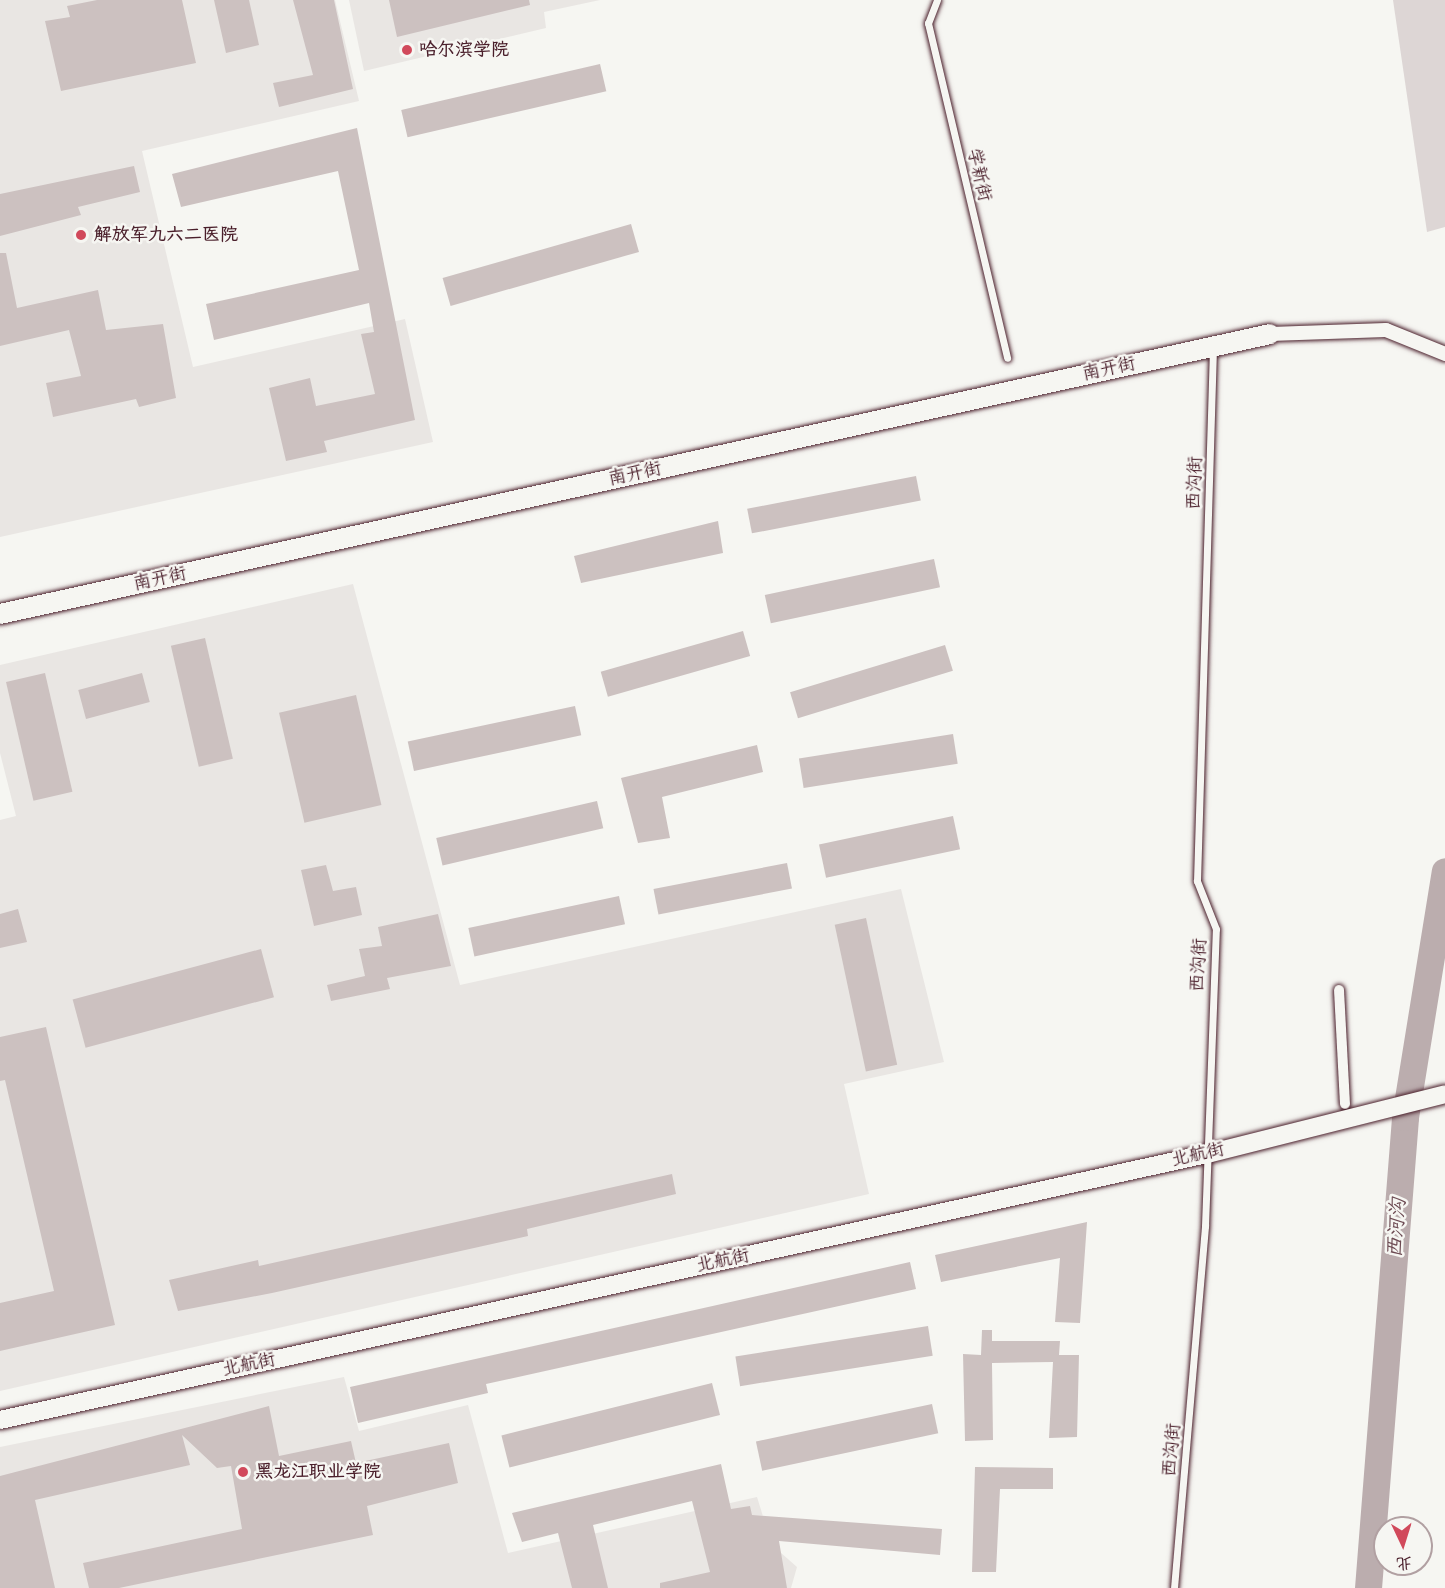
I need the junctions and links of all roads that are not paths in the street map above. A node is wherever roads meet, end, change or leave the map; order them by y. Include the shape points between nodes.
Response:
1 (937, 0) edge
2 (1270, 334) joint
3 (1213, 346) junction
4 (1445, 354) edge
5 (1007, 358) dead end
6 (0, 614) edge
7 (1339, 990) dead end
8 (1445, 1094) edge
9 (1345, 1104) dead end
10 (1207, 1154) junction
11 (0, 1420) edge
12 (1174, 1588) edge

1 - 5 lane, 学新街 via 928,23
2 - 3 main road, 南开街
2 - 4 street via 1386,330
3 - 6 main road, 南开街
3 - 10 lane, 西沟街 via 1197,881 1216,929
7 - 9 street
8 - 10 street, 北航街
10 - 11 street, 北航街
10 - 12 lane, 西沟街

